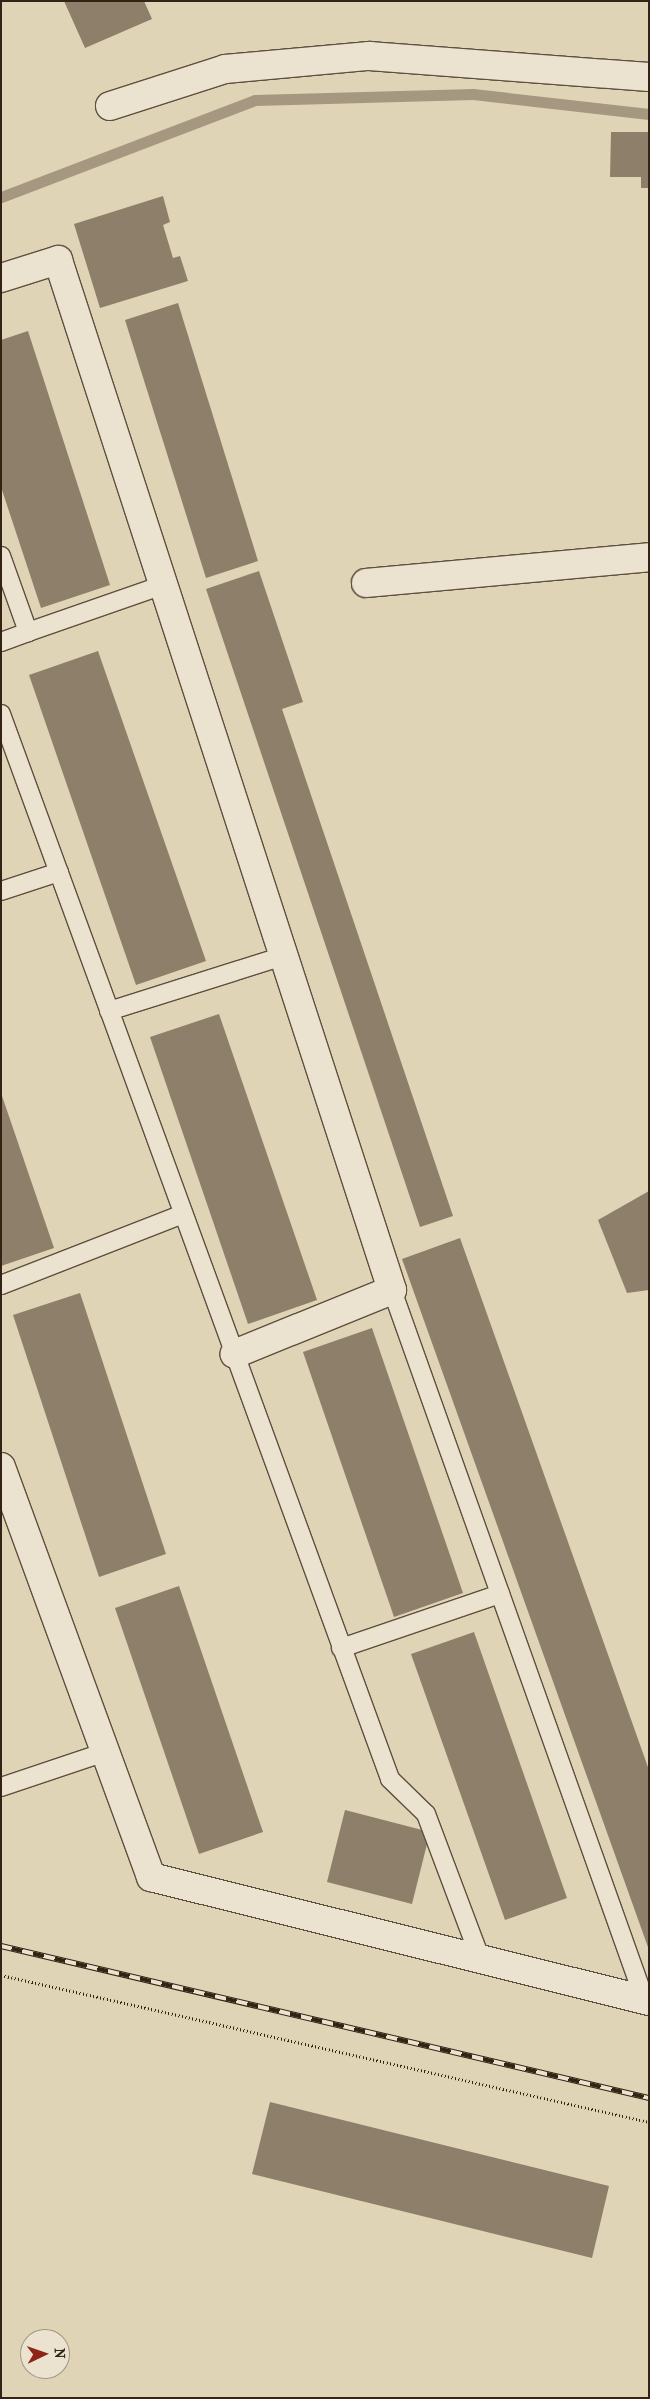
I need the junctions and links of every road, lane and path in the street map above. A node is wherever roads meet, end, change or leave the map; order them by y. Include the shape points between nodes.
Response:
1 (649, 77) edge
2 (110, 106) dead end
3 (1, 278) edge
4 (1, 556) edge
5 (649, 557) edge
6 (366, 583) dead end
7 (163, 585) junction
8 (28, 632) junction
9 (1, 642) edge
10 (1, 714) edge
11 (59, 872) junction
12 (1, 891) edge
13 (283, 956) junction
14 (109, 1011) junction
15 (183, 1214) junction
16 (1, 1285) edge
17 (392, 1290) junction
18 (234, 1354) junction
19 (1, 1467) edge
20 (500, 1594) junction
21 (341, 1648) junction
22 (105, 1752) junction
23 (1, 1787) edge
24 (481, 1960) junction
25 (1, 1975) edge
26 (647, 2001) edge
27 (649, 2122) edge

1 - 2 street via 369,56 225,69
3 - 7 street via 58,260
4 - 8 lane
5 - 6 street
7 - 8 lane
7 - 13 street
8 - 9 lane
10 - 11 lane
11 - 12 lane
11 - 14 lane
13 - 14 lane
13 - 17 street
14 - 15 lane
15 - 16 lane
15 - 18 lane
17 - 18 street
17 - 20 lane
18 - 21 lane
19 - 22 street
20 - 21 lane
20 - 26 lane
21 - 24 lane via 390,1779 426,1814
22 - 23 lane
22 - 24 street via 151,1877
24 - 26 street
25 - 27 path

